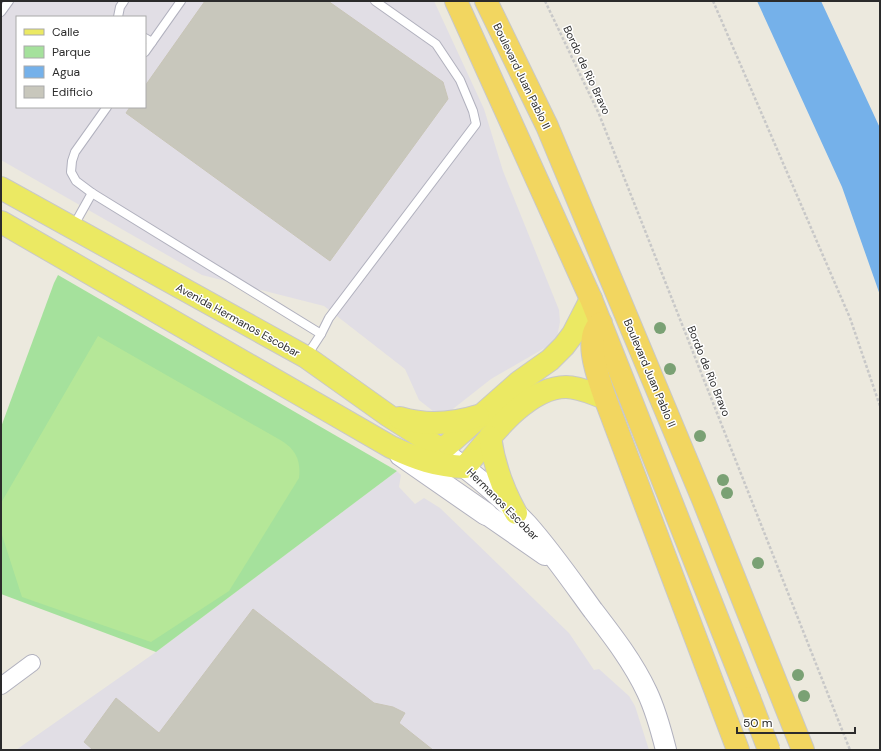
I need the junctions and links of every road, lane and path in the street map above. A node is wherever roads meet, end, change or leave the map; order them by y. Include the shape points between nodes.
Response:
1 (9, 1) edge
2 (124, 1) edge
3 (181, 1) edge
4 (375, 1) edge
5 (456, 1) edge
6 (486, 1) edge
7 (545, 1) edge
8 (713, 1) edge
9 (1, 12) edge
10 (118, 16) edge
11 (148, 40) edge
12 (106, 108) edge
13 (1, 188) edge
14 (92, 193) junction
15 (1, 222) edge
16 (73, 227) junction
17 (591, 299) junction
18 (601, 323) junction
19 (321, 334) junction
20 (306, 357) junction
21 (605, 398) junction
22 (880, 406) edge
23 (482, 415) junction
24 (389, 416) junction
25 (490, 437) junction
26 (391, 447) junction
27 (452, 461) junction
28 (704, 502) junction
29 (516, 513) junction
30 (486, 514) junction
31 (558, 564) junction
32 (32, 663) dead end
33 (2, 684) edge
34 (765, 710) junction
35 (728, 724) junction
36 (666, 750) edge
37 (738, 750) edge
38 (768, 750) edge
39 (781, 750) edge
40 (803, 750) edge
41 (850, 750) edge

1 - 9 lane
2 - 10 lane
3 - 11 lane
4 - 19 lane via 436,44 460,80 476,124 329,318
5 - 17 highway
6 - 28 highway, Boulevard Juan Pablo II via 547,126
7 - 41 path, Bordo de Rio Bravo via 599,114
8 - 22 path via 850,318
12 - 14 lane via 75,152 72,162 72,172 76,181
13 - 16 main road, Avenida Hermanos Escobar
14 - 16 lane
14 - 19 lane
15 - 26 main road
16 - 20 main road, Avenida Hermanos Escobar
17 - 18 highway
17 - 23 main road via 564,346
18 - 21 highway via 592,335 592,342 593,356
18 - 38 highway, bridge
19 - 20 lane
20 - 24 main road, Avenida Hermanos Escobar
21 - 25 main road, Hermanos Escobar via 578,388 549,390 514,411
21 - 35 highway
23 - 24 main road via 439,423
23 - 27 main road
24 - 27 main road, Avenida Hermanos Escobar
25 - 27 main road, Hermanos Escobar
25 - 29 main road via 501,484
26 - 27 main road via 437,465
26 - 30 main road
27 - 29 street, Hermanos Escobar via 491,489
27 - 30 main road via 460,484
28 - 34 highway via 707,559
28 - 40 highway, Boulevard Juan Pablo II
29 - 31 street, Hermanos Escobar
30 - 31 street, Hermanos Escobar
31 - 36 street, Hermanos Escobar via 640,677 658,720
32 - 33 street
34 - 35 highway via 762,721 754,727
34 - 39 highway
35 - 37 highway

